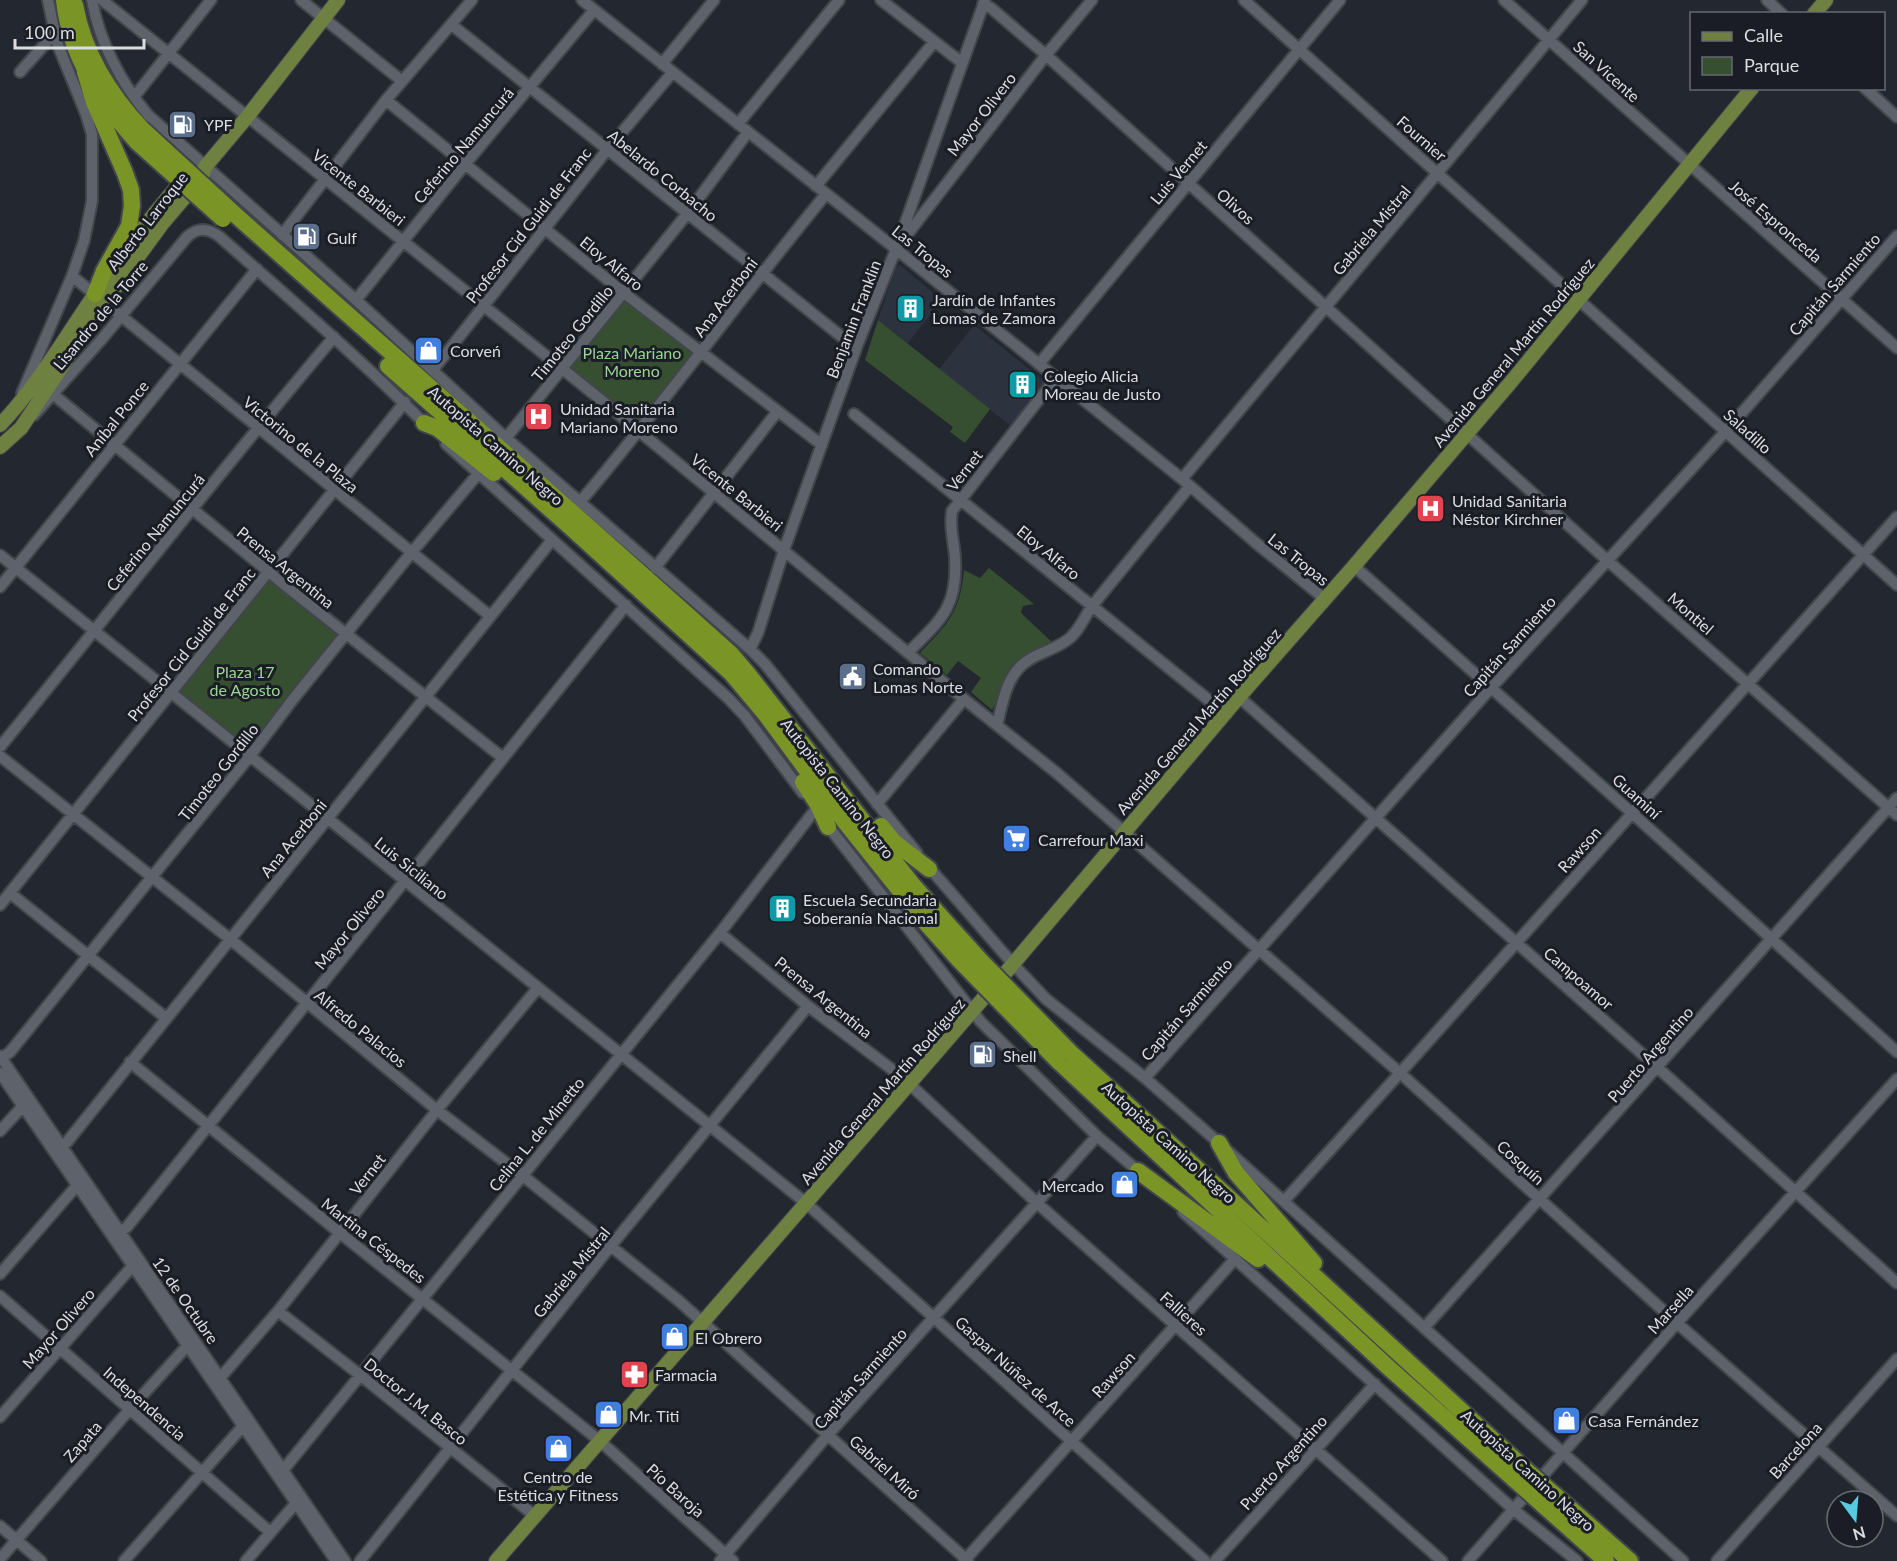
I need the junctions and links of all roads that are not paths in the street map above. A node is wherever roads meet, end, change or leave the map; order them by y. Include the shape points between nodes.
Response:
1 (48, 0) edge
2 (64, 0) edge
3 (75, 0) edge
4 (92, 0) edge
5 (102, 0) edge
6 (211, 0) edge
7 (301, 0) edge
8 (338, 0) edge
9 (472, 0) edge
10 (714, 0) edge
11 (839, 0) edge
12 (881, 0) edge
13 (1092, 0) edge
14 (1244, 0) edge
15 (1340, 0) edge
16 (1504, 0) edge
17 (1582, 0) edge
18 (1767, 0) edge
19 (1826, 0) edge
20 (984, 2) edge
21 (588, 3) edge
22 (1780, 12) edge
23 (1816, 12) edge
24 (323, 18) junction
25 (452, 25) junction
26 (55, 33) junction
27 (1549, 40) junction
28 (934, 42) junction
29 (1299, 50) junction
30 (168, 54) junction
31 (1046, 55) junction
32 (962, 62) junction
33 (662, 64) junction
34 (20, 72) dead end
35 (85, 72) junction
36 (672, 73) junction
37 (402, 81) junction
38 (531, 87) junction
39 (1750, 90) edge
40 (1868, 90) edge
41 (134, 97) junction
42 (386, 100) junction
43 (248, 117) junction
44 (1897, 117) edge
45 (738, 124) junction
46 (748, 132) junction
47 (140, 135) junction
48 (607, 150) junction
49 (466, 164) junction
50 (1690, 165) junction
51 (205, 167) junction
52 (1438, 172) junction
53 (325, 180) junction
54 (1188, 183) junction
55 (816, 186) junction
56 (826, 194) junction
57 (226, 214) junction
58 (687, 214) junction
59 (544, 229) junction
60 (282, 235) junction
61 (1897, 236) edge
62 (404, 241) junction
63 (896, 249) junction
64 (257, 269) junction
65 (762, 272) junction
66 (72, 276) junction
67 (624, 293) junction
68 (100, 298) junction
69 (1841, 298) junction
70 (356, 300) junction
71 (1578, 300) junction
72 (483, 306) junction
73 (1327, 307) junction
74 (121, 316) junction
75 (334, 337) junction
76 (857, 346) junction
77 (1897, 348) edge
78 (701, 352) junction
79 (180, 364) junction
80 (1039, 364) junction
81 (561, 369) junction
82 (433, 370) junction
83 (1055, 379) junction
84 (54, 395) junction
85 (405, 402) junction
86 (17, 406) junction
87 (777, 412) junction
88 (854, 414) dead end
89 (424, 423) junction
90 (0, 426) edge
91 (257, 427) junction
92 (19, 431) junction
93 (1726, 431) junction
94 (639, 432) junction
95 (1466, 433) junction
96 (506, 438) junction
97 (114, 445) junction
98 (822, 446) junction
99 (0, 447) edge
100 (0, 455) edge
101 (478, 474) junction
102 (1186, 483) junction
103 (334, 490) junction
104 (715, 492) junction
105 (960, 500) junction
106 (580, 502) junction
107 (193, 510) junction
108 (1897, 517) edge
109 (567, 524) junction
110 (552, 540) junction
111 (784, 550) junction
112 (412, 552) junction
113 (0, 555) edge
114 (1863, 555) junction
115 (1607, 560) junction
116 (16, 567) junction
117 (1354, 567) junction
118 (649, 571) junction
119 (268, 572) junction
120 (1897, 585) edge
121 (0, 587) edge
122 (1325, 598) junction
123 (626, 605) junction
124 (1092, 606) junction
125 (490, 616) junction
126 (94, 632) junction
127 (345, 634) junction
128 (750, 649) junction
129 (908, 653) junction
130 (731, 673) junction
131 (1748, 683) junction
132 (1491, 688) junction
133 (171, 693) junction
134 (425, 697) junction
135 (1239, 697) junction
136 (964, 699) junction
137 (778, 711) junction
138 (1226, 714) junction
139 (997, 725) junction
140 (0, 747) edge
141 (0, 756) edge
142 (250, 756) junction
143 (503, 758) junction
144 (1897, 798) edge
145 (877, 804) junction
146 (815, 810) junction
147 (1893, 811) edge
148 (1632, 813) junction
149 (73, 815) junction
150 (1377, 818) junction
151 (328, 819) junction
152 (828, 827) junction
153 (1125, 831) junction
154 (929, 869) junction
155 (151, 879) junction
156 (406, 882) junction
157 (10, 893) junction
158 (0, 905) edge
159 (720, 933) junction
160 (1771, 938) junction
161 (230, 939) junction
162 (1516, 943) junction
163 (1259, 949) junction
164 (88, 956) junction
165 (1013, 964) junction
166 (537, 989) junction
167 (307, 1003) junction
168 (808, 1006) junction
169 (972, 1012) junction
170 (166, 1018) junction
171 (1897, 1052) edge
172 (621, 1054) junction
173 (1, 1057) edge
174 (1065, 1058) junction
175 (130, 1062) junction
176 (1658, 1068) junction
177 (0, 1073) edge
178 (1400, 1073) junction
179 (1145, 1078) junction
180 (1897, 1079) edge
181 (909, 1085) junction
182 (22, 1106) junction
183 (437, 1110) junction
184 (207, 1125) junction
185 (710, 1125) junction
186 (0, 1131) edge
187 (1097, 1136) junction
188 (1219, 1143) junction
189 (58, 1149) junction
190 (1138, 1171) junction
191 (522, 1175) junction
192 (82, 1184) junction
193 (1795, 1192) junction
194 (1540, 1200) junction
195 (1284, 1201) junction
196 (806, 1203) junction
197 (1037, 1203) junction
198 (340, 1233) junction
199 (117, 1234) junction
200 (610, 1247) junction
201 (1234, 1260) junction
202 (137, 1264) junction
203 (0, 1274) edge
204 (1897, 1283) edge
205 (0, 1296) edge
206 (423, 1298) junction
207 (278, 1311) junction
208 (1359, 1317) junction
209 (934, 1319) junction
210 (703, 1322) junction
211 (1677, 1323) junction
212 (1176, 1326) junction
213 (1424, 1328) junction
214 (188, 1345) junction
215 (59, 1348) junction
216 (1897, 1359) edge
217 (1389, 1368) junction
218 (511, 1371) junction
219 (360, 1375) junction
220 (221, 1377) junction
221 (1374, 1384) junction
222 (130, 1409) junction
223 (0, 1417) edge
224 (243, 1426) junction
225 (827, 1436) junction
226 (600, 1441) junction
227 (1072, 1441) junction
228 (1819, 1445) junction
229 (449, 1448) junction
230 (1315, 1449) junction
231 (1563, 1454) junction
232 (280, 1472) junction
233 (202, 1473) junction
234 (1520, 1474) junction
235 (1549, 1500) junction
236 (300, 1502) junction
237 (1514, 1510) junction
238 (535, 1516) junction
239 (1897, 1516) edge
240 (0, 1526) edge
241 (270, 1532) junction
242 (16, 1540) junction
243 (0, 1559) edge
244 (726, 1559) edge
245 (966, 1560) edge
246 (41, 1561) edge
247 (124, 1561) edge
248 (246, 1561) edge
249 (336, 1561) edge
250 (345, 1561) edge
251 (360, 1561) edge
252 (496, 1561) edge
253 (1205, 1561) edge
254 (1215, 1561) edge
255 (1442, 1561) edge
256 (1468, 1561) edge
257 (1577, 1561) edge
258 (1606, 1561) edge
259 (1630, 1561) edge
260 (1683, 1561) edge
261 (1717, 1561) edge

1 - 26 street
2 - 35 highway, Autopista Camino Negro
3 - 47 highway, Autopista Camino Negro via 92,59
4 - 41 street via 106,45
5 - 30 street, Vicente Barbieri
6 - 30 street
7 - 24 street
8 - 24 main road
9 - 25 street
10 - 33 street
11 - 45 street
12 - 28 street
13 - 31 street, Mayor Olivero
14 - 29 street, Fournier
15 - 29 street, Luis Vernet
16 - 27 street, San Vicente
17 - 27 street, Gabriela Mistral
18 - 22 street
19 - 23 main road
20 - 31 street, Olivos
20 - 32 street, Benjamin Franklin
21 - 33 street, Las Tropas
21 - 38 street, Ceferino Namuncurá
24 - 37 street
24 - 43 main road
25 - 37 street
25 - 38 street, Abelardo Corbacho
26 - 34 street
26 - 66 street via 92,134 90,218
27 - 50 street, San Vicente
27 - 52 street, Gabriela Mistral
28 - 32 street
28 - 55 street
29 - 52 street, Fournier
29 - 54 street, Luis Vernet
30 - 41 street
30 - 43 street, Vicente Barbieri
31 - 54 street, Olivos
31 - 63 street, Mayor Olivero
32 - 63 street, Benjamin Franklin
33 - 36 street, Las Tropas
35 - 47 highway, Autopista Camino Negro via 104,102
35 - 68 highway via 131,190 129,226 104,271
36 - 45 street, Las Tropas
36 - 48 street, Profesor Cid Guidi de Franc
37 - 42 street
38 - 48 street, Abelardo Corbacho
38 - 49 street, Ceferino Namuncurá
39 - 50 main road, Avenida General Martín Rodríguez
40 - 44 street
41 - 51 street
42 - 49 street, Eloy Alfaro
42 - 53 street
43 - 51 main road
43 - 53 street, Vicente Barbieri
45 - 46 street, Las Tropas
46 - 55 street, Las Tropas
46 - 58 street, Timoteo Gordillo
47 - 57 highway, Autopista Camino Negro, bridge
48 - 58 street, Abelardo Corbacho
48 - 59 street, Profesor Cid Guidi de Franc
49 - 59 street, Eloy Alfaro
49 - 62 street, Ceferino Namuncurá
50 - 69 street, José Espronceda
50 - 71 main road, Avenida General Martín Rodríguez
51 - 60 street
51 - 68 main road, Alberto Larroque via 192,168 170,194
52 - 71 street, Fournier
52 - 73 street, Gabriela Mistral
53 - 60 street
53 - 62 street, Vicente Barbieri
54 - 73 street, Olivos
54 - 80 street, Luis Vernet
55 - 56 street, Las Tropas
56 - 63 street, Las Tropas
56 - 65 street, Ana Acerboni
57 - 109 highway, Autopista Camino Negro
57 - 118 highway, Autopista Camino Negro
58 - 65 street, Abelardo Corbacho
58 - 67 street, Timoteo Gordillo
59 - 67 street, Eloy Alfaro
59 - 72 street, Profesor Cid Guidi de Franc
60 - 70 street
61 - 69 street, Capitán Sarmiento
62 - 70 street, Ceferino Namuncurá
62 - 72 street, Vicente Barbieri
63 - 76 street, Benjamin Franklin
63 - 80 street, Las Tropas
64 - 74 street, Lisandro de la Torre via 214,232 194,231
64 - 75 street
64 - 79 street, Aníbal Ponce
65 - 76 street, Abelardo Corbacho
65 - 78 street, Ana Acerboni
66 - 68 street, Victorino de la Plaza
66 - 86 street
67 - 78 street, Eloy Alfaro
67 - 81 street, Timoteo Gordillo
68 - 74 street, Victorino de la Plaza
68 - 86 main road, Alberto Larroque
68 - 92 main road, Alberto Larroque
69 - 77 street, José Espronceda
69 - 93 street, Capitán Sarmiento
70 - 82 street
71 - 93 street, Saladillo
71 - 95 main road, Avenida General Martín Rodríguez
72 - 81 street, Vicente Barbieri
72 - 82 street, Profesor Cid Guidi de Franc
73 - 95 street, Olivos
73 - 102 street, Gabriela Mistral
74 - 79 street, Victorino de la Plaza
74 - 84 street, Lisandro de la Torre
75 - 85 street
75 - 91 street, Ceferino Namuncurá
76 - 98 street, Benjamin Franklin
78 - 87 street, Eloy Alfaro
78 - 94 street, Ana Acerboni
79 - 91 street, Victorino de la Plaza
79 - 97 street, Aníbal Ponce
80 - 83 street, Las Tropas
81 - 94 street, Vicente Barbieri
81 - 96 street, Timoteo Gordillo
82 - 96 street
83 - 102 street, Las Tropas
83 - 105 street, Vernet
84 - 92 street, Lisandro de la Torre
84 - 97 street, Prensa Argentina
85 - 89 street
85 - 103 street, Profesor Cid Guidi de Franc
86 - 90 main road, Alberto Larroque
87 - 98 street, Eloy Alfaro
87 - 104 street
88 - 105 street, Eloy Alfaro
89 - 101 street
89 - 109 highway via 437,428 527,500
91 - 103 street, Victorino de la Plaza
91 - 107 street, Ceferino Namuncurá
92 - 99 main road, Alberto Larroque
92 - 100 street, Lisandro de la Torre
93 - 114 street, Saladillo
93 - 115 street, Capitán Sarmiento
94 - 104 street, Vicente Barbieri
94 - 106 street, Ana Acerboni
95 - 115 street, Montiel
95 - 117 main road, Avenida General Martín Rodríguez
96 - 106 street
97 - 107 street, Prensa Argentina
97 - 116 street, Aníbal Ponce
98 - 111 street, Benjamin Franklin
101 - 110 street
101 - 112 street, Timoteo Gordillo
102 - 122 street, Las Tropas
102 - 124 street, Gabriela Mistral
103 - 112 street, Victorino de la Plaza
103 - 119 street, Profesor Cid Guidi de Franc
104 - 111 street, Vicente Barbieri
104 - 118 street
105 - 124 street, Eloy Alfaro
105 - 129 street, Vernet via 950,523 955,555 952,597 935,627
106 - 118 highway via 583,510
107 - 119 street, Prensa Argentina
107 - 126 street, Ceferino Namuncurá
108 - 114 street, Rawson
109 - 130 highway, Autopista Camino Negro
110 - 123 street
110 - 125 street, Ana Acerboni
111 - 128 street, Benjamin Franklin
111 - 129 street, Vicente Barbieri
112 - 125 street, Victorino de la Plaza
112 - 127 street, Timoteo Gordillo
113 - 116 street, Luis Siciliano
114 - 120 street, Saladillo
114 - 131 street, Rawson
115 - 131 street, Montiel
115 - 132 street, Capitán Sarmiento
116 - 121 street, Aníbal Ponce
116 - 126 street, Luis Siciliano
117 - 122 main road, Avenida General Martín Rodríguez
117 - 132 street, Guaminí
118 - 128 street
118 - 137 highway, Autopista Camino Negro via 731,654
119 - 127 street, Prensa Argentina
119 - 133 street, Profesor Cid Guidi de Franc
122 - 135 main road, Avenida General Martín Rodríguez
123 - 143 street, Mayor Olivero
123 - 146 street via 745,716
124 - 138 street, Eloy Alfaro
124 - 139 street, Gabriela Mistral via 1070,638 1020,667 1009,684
125 - 134 street, Ana Acerboni
126 - 133 street, Luis Siciliano
126 - 140 street, Ceferino Namuncurá
127 - 134 street, Prensa Argentina
127 - 142 street, Timoteo Gordillo
128 - 145 street
129 - 136 street, Vicente Barbieri
130 - 152 highway via 810,792
130 - 174 highway, Autopista Camino Negro, bridge via 925,922 959,960
131 - 147 street, Montiel
131 - 148 street, Rawson
132 - 148 street, Guaminí
132 - 150 street, Capitán Sarmiento
133 - 142 street, Luis Siciliano
133 - 149 street, Profesor Cid Guidi de Franc
134 - 143 street, Prensa Argentina
134 - 151 street, Ana Acerboni
135 - 138 main road, Avenida General Martín Rodríguez
135 - 150 street, Campoamor
136 - 139 street, Vicente Barbieri
136 - 145 street
137 - 154 highway via 792,721 842,777 894,842
137 - 174 highway, Autopista Camino Negro, bridge via 912,884
138 - 153 main road, Avenida General Martín Rodríguez
139 - 153 street, Vicente Barbieri
141 - 149 street, Alfredo Palacios
142 - 151 street, Luis Siciliano
142 - 155 street, Timoteo Gordillo
143 - 156 street, Mayor Olivero
144 - 147 street, Puerto Argentino
145 - 154 street
146 - 152 street
146 - 159 street, Celina L. de Minetto
147 - 160 street, Puerto Argentino
148 - 160 street, Guaminí
148 - 162 street, Rawson
149 - 155 street, Alfredo Palacios
149 - 157 street, Profesor Cid Guidi de Franc
150 - 162 street, Campoamor
150 - 163 street, Capitán Sarmiento
151 - 156 street, Luis Siciliano
151 - 161 street, Ana Acerboni
152 - 169 street
153 - 163 street, Cosquín
153 - 165 main road, Avenida General Martín Rodríguez
154 - 165 street
155 - 161 street, Alfredo Palacios
155 - 164 street, Timoteo Gordillo
156 - 166 street, Luis Siciliano
156 - 167 street, Mayor Olivero
157 - 158 street, Profesor Cid Guidi de Franc
157 - 164 street
159 - 168 street, Prensa Argentina
159 - 172 street, Celina L. de Minetto
160 - 171 street, Guaminí
160 - 176 street, Puerto Argentino
161 - 167 street, Alfredo Palacios
161 - 170 street, Ana Acerboni
162 - 176 street, Campoamor
162 - 178 street, Rawson
163 - 178 street, Cosquín
163 - 179 street, Capitán Sarmiento
164 - 170 street
164 - 173 street, Timoteo Gordillo via 10,1052
165 - 169 main road, Avenida General Martín Rodríguez
165 - 179 street via 1046,999
166 - 172 street, Luis Siciliano
166 - 183 street, Vernet
167 - 183 street, Alfredo Palacios
167 - 184 street, Mayor Olivero
168 - 181 street, Prensa Argentina
168 - 185 street, Gabriela Mistral
169 - 181 main road, Avenida General Martín Rodríguez
169 - 187 street
170 - 175 street, Ana Acerboni
172 - 185 street, Luis Siciliano
172 - 191 street, Celina L. de Minetto
173 - 189 street, 12 de Octubre
174 - 208 highway, Autopista Camino Negro
174 - 217 highway, Autopista Camino Negro
175 - 184 street, Martina Céspedes
175 - 189 street, Ana Acerboni
176 - 193 street, Campoamor
176 - 194 street, Puerto Argentino
177 - 182 street, 12 de Octubre
178 - 194 street, Cosquín
178 - 195 street, Rawson
179 - 188 street
180 - 193 street, Marsella
181 - 196 main road, Avenida General Martín Rodríguez
181 - 197 street, Fallieres
182 - 186 street
182 - 189 street, 12 de Octubre
183 - 191 street, Alfredo Palacios
183 - 198 street, Vernet
184 - 198 street, Martina Céspedes
184 - 199 street, Mayor Olivero
185 - 196 street, Luis Siciliano
185 - 200 street, Gabriela Mistral
187 - 190 street
187 - 197 street, Capitán Sarmiento
188 - 195 street
188 - 208 highway via 1236,1173
189 - 192 street, 12 de Octubre
190 - 201 street
190 - 217 highway via 1275,1272
191 - 200 street, Alfredo Palacios
191 - 206 street, Celina L. de Minetto
192 - 199 street, 12 de Octubre
192 - 203 street
193 - 204 street, Campoamor
193 - 211 street, Marsella
194 - 211 street, Cosquín
194 - 213 street, Puerto Argentino
195 - 213 street
196 - 209 street, Gaspar Núñez de Arce
196 - 210 main road, Avenida General Martín Rodríguez
197 - 209 street, Capitán Sarmiento
197 - 212 street, Fallieres
198 - 206 street, Martina Céspedes
198 - 207 street, Vernet
199 - 202 street, 12 de Octubre
200 - 210 street, Alfredo Palacios
200 - 218 street, Gabriela Mistral
201 - 212 street, Rawson
201 - 221 street
202 - 214 street, 12 de Octubre
202 - 215 street, Mayor Olivero
202 - 220 street, 12 de Octubre
205 - 215 street, Independencia
206 - 218 street, Martina Céspedes
206 - 219 street, Celina L. de Minetto
207 - 219 street, Doctor J.M. Basco
207 - 220 street, Vernet
208 - 234 highway, Autopista Camino Negro
209 - 225 street, Capitán Sarmiento
209 - 227 street, Gaspar Núñez de Arce
210 - 225 street, Gabriel Miró
210 - 226 main road, Avenida General Martín Rodríguez
211 - 228 street, Cosquín
211 - 231 street, Marsella
212 - 227 street, Rawson
212 - 230 street, Fallieres
213 - 231 street
214 - 222 street, Zapata
214 - 224 street, 12 de Octubre
215 - 222 street, Independencia
215 - 223 street, Mayor Olivero
216 - 228 street, Barcelona
217 - 234 highway, Autopista Camino Negro
218 - 226 street, Martina Céspedes
218 - 229 street, Gabriela Mistral
219 - 229 street, Doctor J.M. Basco
219 - 232 street, Celina L. de Minetto
220 - 232 street, 12 de Octubre
221 - 230 street, Puerto Argentino
221 - 237 street
222 - 233 street, Independencia
222 - 242 street, Zapata
224 - 232 street, 12 de Octubre
224 - 233 street
225 - 244 street, Capitán Sarmiento
225 - 245 street, Gabriel Miró
226 - 238 main road, Avenida General Martín Rodríguez
226 - 244 street, Pío Baroja
227 - 245 street, Rawson
227 - 253 street, Gaspar Núñez de Arce
228 - 239 street, Cosquín
228 - 261 street, Barcelona
229 - 238 street, Doctor J.M. Basco
229 - 251 street, Gabriela Mistral
230 - 254 street, Puerto Argentino
230 - 255 street, Fallieres
231 - 237 street, Marsella
231 - 260 street
232 - 236 street, 12 de Octubre
233 - 241 street, Independencia
233 - 247 street
234 - 235 highway, Autopista Camino Negro, bridge
235 - 258 highway, Autopista Camino Negro
235 - 259 highway, Autopista Camino Negro
236 - 241 street
236 - 249 street, 12 de Octubre
236 - 250 street, 12 de Octubre
237 - 256 street, Marsella
237 - 257 street
238 - 252 main road, Avenida General Martín Rodríguez
240 - 242 street
241 - 248 street
242 - 243 street, Zapata
242 - 246 street

